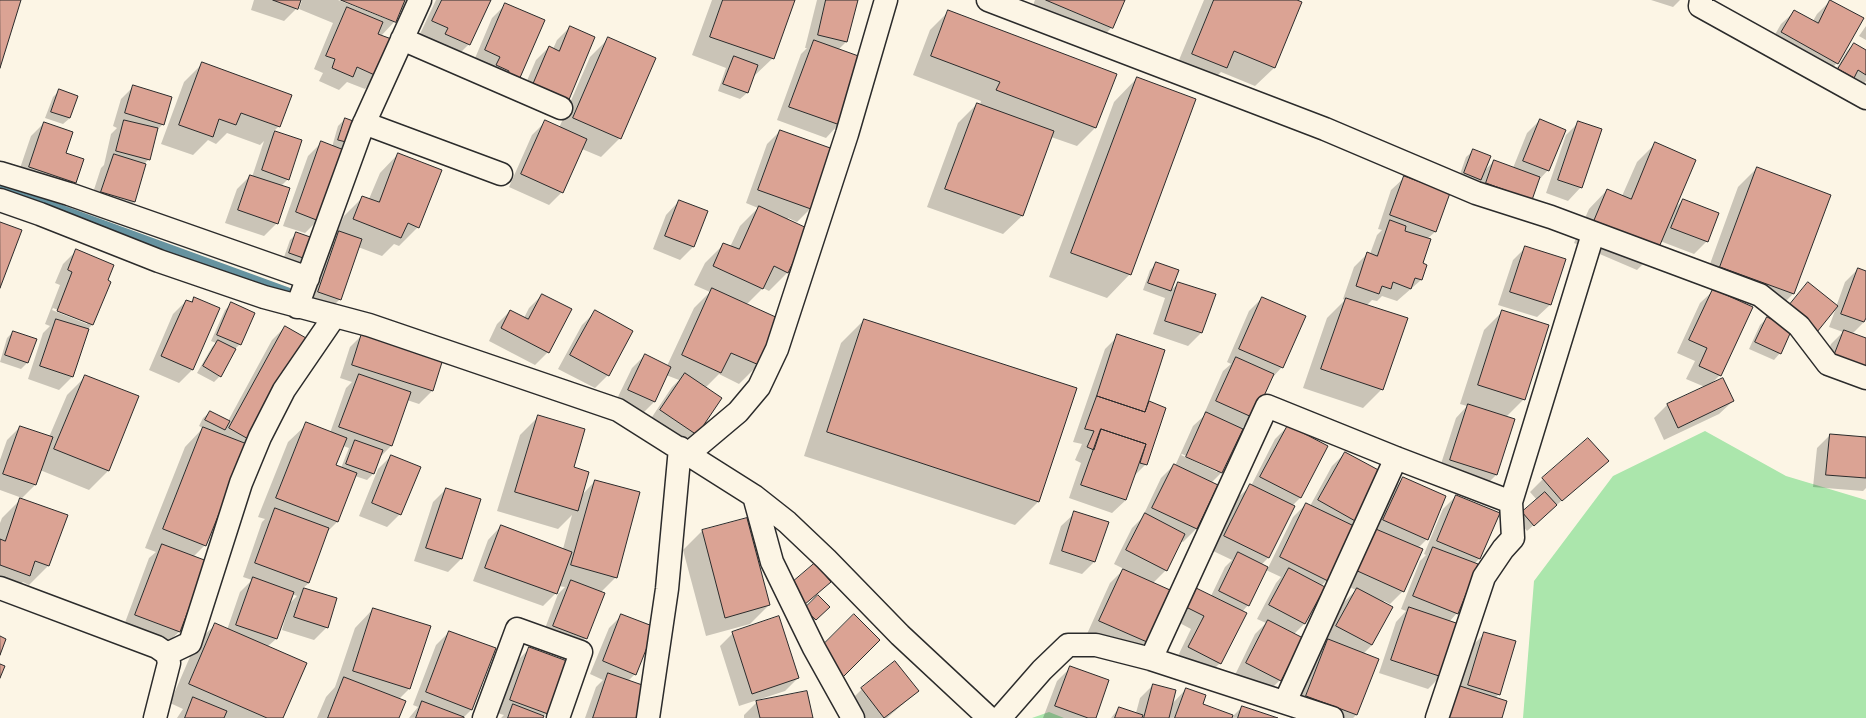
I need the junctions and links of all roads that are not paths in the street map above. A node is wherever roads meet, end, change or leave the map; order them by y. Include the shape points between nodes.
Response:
1 (420, 0) edge
2 (886, 0) edge
3 (988, 0) edge
4 (1701, 0) edge
5 (402, 40) junction
6 (1866, 98) edge
7 (561, 108) dead end
8 (364, 123) junction
9 (0, 173) edge
10 (501, 174) dead end
11 (0, 200) edge
12 (1593, 234) junction
13 (308, 278) junction
14 (298, 307) junction
15 (334, 317) junction
16 (1866, 378) edge
17 (684, 451) junction
18 (1396, 458) junction
19 (754, 496) junction
20 (1511, 502) junction
21 (0, 588) edge
22 (167, 654) junction
23 (1151, 659) junction
24 (1285, 702) junction
25 (155, 718) edge
26 (484, 718) edge
27 (558, 718) edge
28 (648, 718) edge
29 (853, 718) edge
30 (989, 718) edge
31 (1000, 718) edge
32 (1332, 718) edge
33 (1437, 718) edge

1 - 5 street
2 - 17 street via 847,134 777,349 759,387 738,412
3 - 12 street via 1325,129 1476,193 1551,217
4 - 6 street via 1700,6
5 - 7 street
5 - 8 street
8 - 10 street
8 - 13 street
9 - 13 street via 69,194
11 - 14 street via 159,261
12 - 16 street via 1760,295 1799,326 1828,364
12 - 20 street
13 - 14 street
14 - 15 street
15 - 17 street via 369,325 618,410
15 - 22 street via 284,390 260,437 241,483 190,643
17 - 19 street
17 - 28 street
18 - 20 street
18 - 23 street via 1267,406
18 - 24 street
19 - 29 street via 772,562 814,648
19 - 30 street via 787,522 900,635
20 - 33 street via 1513,538 1484,577
21 - 22 street via 156,646
22 - 25 street via 169,663
23 - 24 street
23 - 31 street via 1096,645 1068,645
24 - 32 street
26 - 27 street via 517,628 582,652

